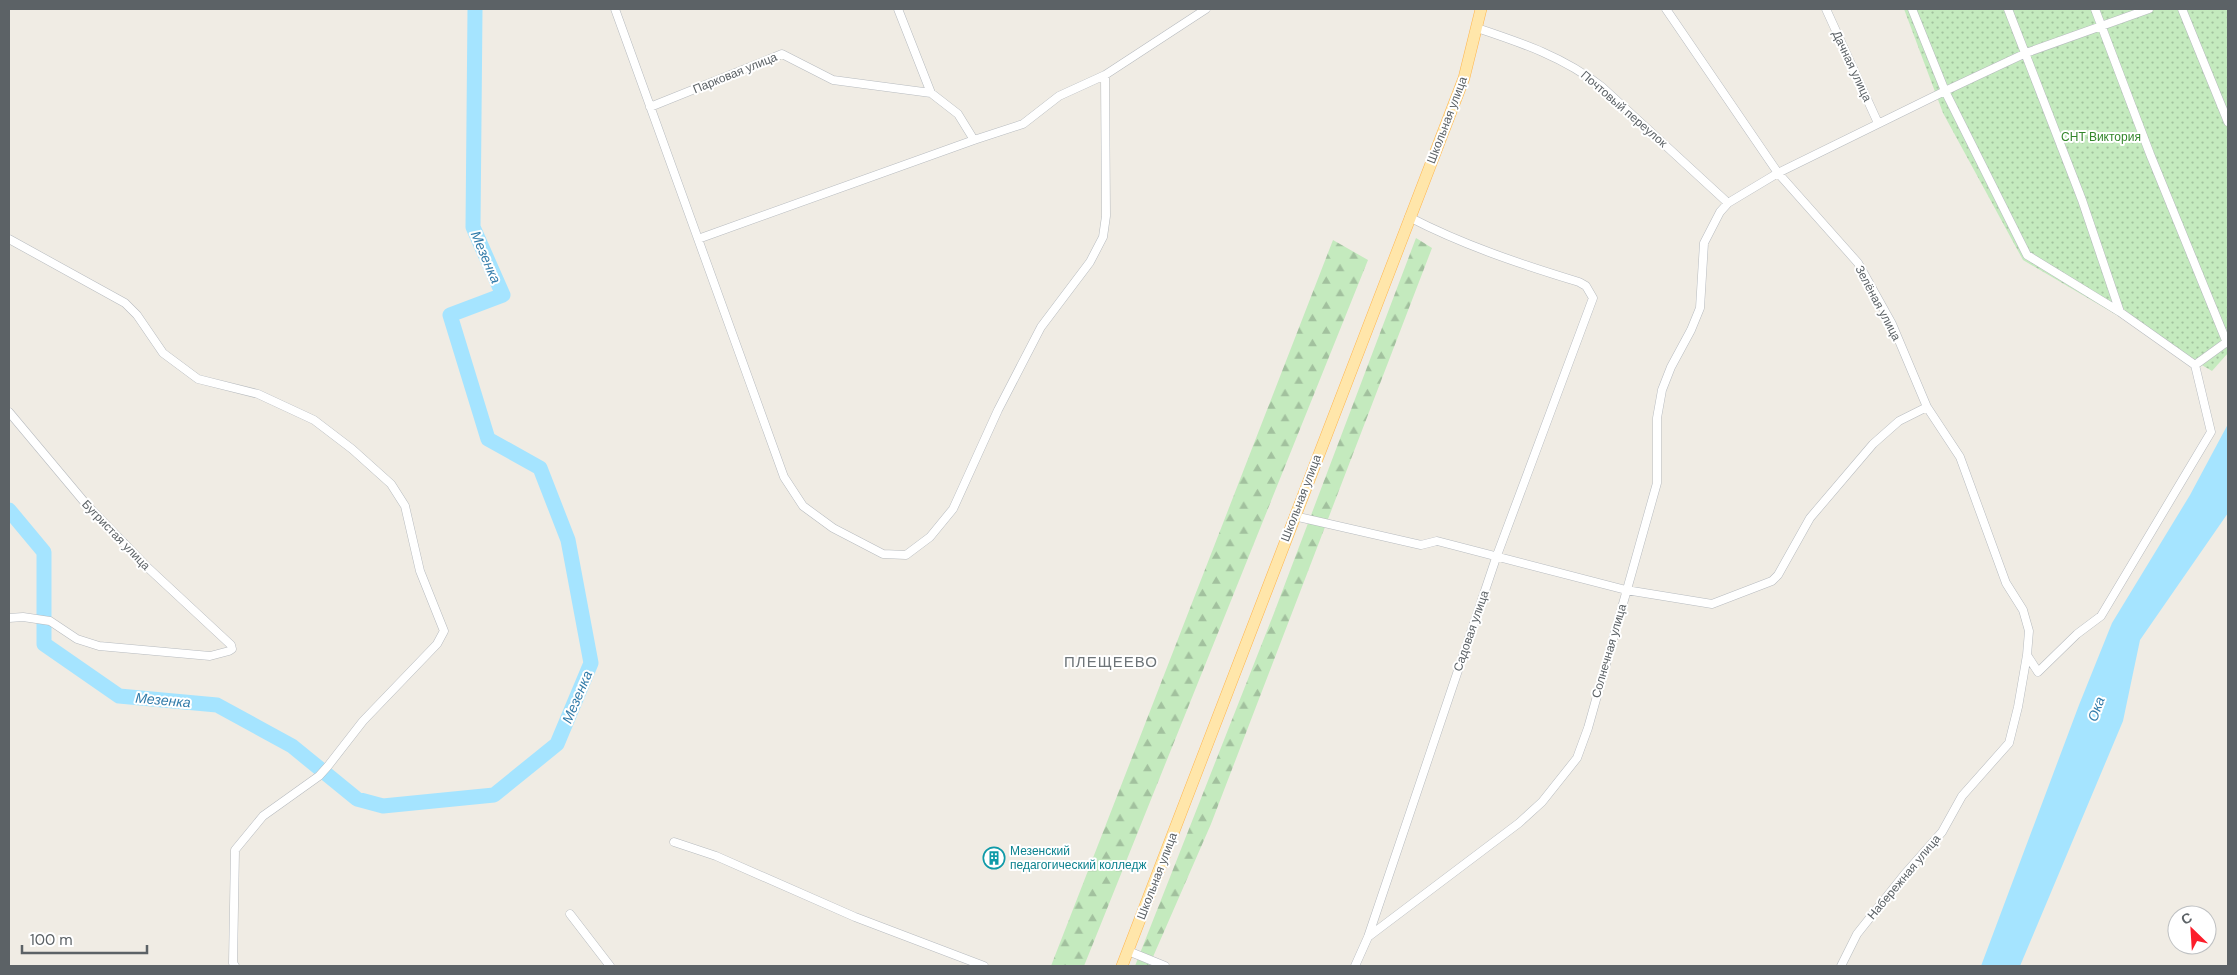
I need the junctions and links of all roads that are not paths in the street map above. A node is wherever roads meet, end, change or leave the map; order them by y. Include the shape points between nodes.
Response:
1 (615, 9) edge
2 (898, 9) edge
3 (1206, 9) edge
4 (1481, 9) edge
5 (1666, 9) edge
6 (1826, 9) edge
7 (1912, 9) edge
8 (2008, 9) edge
9 (2095, 9) edge
10 (2149, 9) edge
11 (2182, 9) edge
12 (2101, 25) junction
13 (1477, 28) junction
14 (2026, 53) junction
15 (1105, 75) junction
16 (1945, 92) junction
17 (931, 93) junction
18 (650, 107) junction
19 (2228, 122) edge
20 (1878, 123) junction
21 (974, 140) junction
22 (1778, 173) junction
23 (1728, 203) junction
24 (1409, 217) junction
25 (9, 239) edge
26 (698, 239) junction
27 (2120, 312) junction
28 (2228, 342) edge
29 (2195, 366) junction
30 (1926, 407) junction
31 (9, 412) edge
32 (1294, 516) junction
33 (1496, 558) junction
34 (1626, 590) junction
35 (9, 618) edge
36 (2028, 632) joint
37 (2027, 656) junction
38 (674, 842) dead end
39 (570, 914) dead end
40 (1368, 937) junction
41 (1128, 951) junction
42 (234, 966) edge
43 (610, 966) edge
44 (984, 966) edge
45 (1122, 966) edge
46 (1165, 966) edge
47 (1355, 966) edge
48 (1841, 966) edge

1 - 18 street
2 - 17 street
3 - 15 street
4 - 13 main road, Школьная улица
5 - 22 street, Зелёная улица
6 - 20 street, Дачная улица
7 - 16 street
8 - 14 street
9 - 12 street
10 - 12 street
11 - 19 street
12 - 14 street
12 - 28 street
13 - 23 street, Почтовый переулок via 1556,57 1582,72
13 - 24 main road, Школьная улица via 1464,78
14 - 16 street
14 - 27 street
15 - 21 street via 1059,96 1023,124
15 - 26 street via 1106,216 1103,237 1090,262 1041,327 998,410 953,509 930,538 906,555 883,554 833,528 803,506 784,477
16 - 20 street
16 - 27 street via 2027,255
17 - 18 street, Парковая улица via 833,80 782,54
17 - 21 street via 958,114
18 - 26 street
20 - 22 street
21 - 26 street
22 - 23 street
22 - 30 street, Зелёная улица via 1858,263 1892,324
23 - 34 street, Солнечная улица via 1704,242 1700,308 1662,390 1657,418 1657,483
24 - 32 main road, Школьная улица
24 - 33 street, Садовая улица via 1502,258 1578,282 1586,286 1593,298
25 - 42 street via 125,303 163,353 198,379 258,394 314,420 391,484 405,506 420,571 444,631 438,644 363,721 328,766 263,816 235,850
27 - 29 street
28 - 29 street
29 - 37 street via 2212,432 2101,616 2038,672
30 - 34 street via 1899,421 1873,444 1810,518 1772,581 1712,604
30 - 36 street, Зелёная улица via 1960,457 2006,583 2024,610
31 - 35 street, Бугристая улица via 86,504 232,649 210,656 99,646 77,638 50,621
32 - 33 street via 1421,546 1437,541
32 - 41 main road, Школьная улица
33 - 34 street
33 - 40 street, Садовая улица
34 - 40 street, Солнечная улица via 1588,728 1577,758 1562,779 1519,823
36 - 37 street, Набережная улица
37 - 48 street, Набережная улица via 2009,743 1962,796 1942,832 1857,934
38 - 44 street via 716,856 855,917
39 - 43 street
40 - 47 street, Садовая улица
41 - 45 main road, Школьная улица
41 - 46 street

